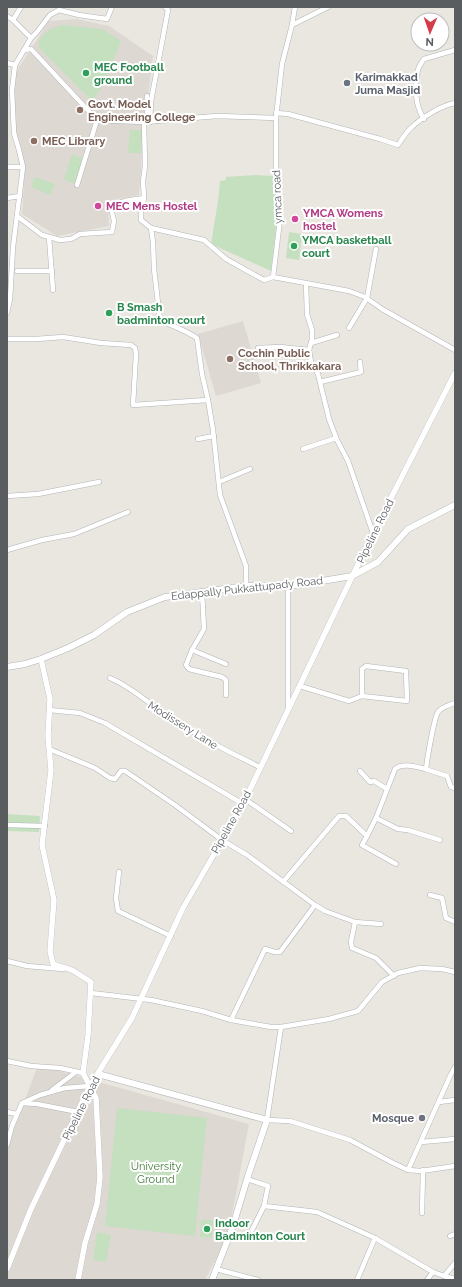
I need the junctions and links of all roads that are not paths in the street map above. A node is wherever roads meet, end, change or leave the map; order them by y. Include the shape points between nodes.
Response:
1 (21, 7) edge
2 (112, 7) edge
3 (165, 7) edge
4 (295, 7) edge
5 (328, 7) edge
6 (7, 16) edge
7 (13, 20) junction
8 (292, 25) junction
9 (31, 38) junction
10 (24, 50) junction
11 (455, 50) edge
12 (7, 63) edge
13 (15, 65) junction
14 (10, 90) edge
15 (147, 96) dead end
16 (455, 103) edge
17 (276, 116) junction
18 (424, 119) junction
19 (97, 120) junction
20 (147, 122) junction
21 (7, 167) edge
22 (23, 167) junction
23 (77, 185) dead end
24 (20, 196) junction
25 (7, 198) edge
26 (144, 198) junction
27 (17, 216) junction
28 (151, 228) junction
29 (49, 237) junction
30 (376, 249) dead end
31 (17, 271) dead end
32 (52, 271) junction
33 (273, 277) junction
34 (306, 283) junction
35 (53, 290) dead end
36 (366, 298) junction
37 (7, 313) edge
38 (349, 328) dead end
39 (337, 335) dead end
40 (7, 339) edge
41 (311, 343) junction
42 (258, 348) dead end
43 (308, 350) junction
44 (455, 350) edge
45 (360, 362) dead end
46 (455, 373) edge
47 (320, 382) junction
48 (208, 400) junction
49 (214, 436) junction
50 (336, 438) junction
51 (198, 439) dead end
52 (304, 449) dead end
53 (250, 469) dead end
54 (99, 482) dead end
55 (220, 482) junction
56 (7, 496) edge
57 (455, 505) edge
58 (128, 512) dead end
59 (373, 533) junction
60 (7, 550) edge
61 (352, 576) junction
62 (246, 586) junction
63 (288, 586) junction
64 (202, 592) junction
65 (192, 650) junction
66 (41, 659) junction
67 (226, 664) dead end
68 (7, 666) edge
69 (110, 678) dead end
70 (300, 686) junction
71 (226, 695) dead end
72 (362, 696) junction
73 (455, 703) edge
74 (49, 710) junction
75 (288, 710) junction
76 (50, 749) junction
77 (260, 767) junction
78 (425, 769) junction
79 (360, 771) dead end
80 (455, 788) edge
81 (387, 789) junction
82 (244, 801) junction
83 (376, 818) junction
84 (7, 825) edge
85 (45, 826) junction
86 (291, 831) dead end
87 (367, 836) junction
88 (222, 840) junction
89 (440, 840) dead end
90 (396, 864) dead end
91 (119, 872) dead end
92 (282, 882) junction
93 (430, 895) dead end
94 (315, 905) junction
95 (355, 922) junction
96 (455, 922) edge
97 (381, 924) dead end
98 (171, 936) junction
99 (7, 961) edge
100 (69, 970) junction
101 (455, 972) edge
102 (394, 976) junction
103 (91, 993) junction
104 (141, 998) junction
105 (231, 1020) junction
106 (281, 1027) junction
107 (7, 1061) edge
108 (455, 1068) edge
109 (76, 1072) junction
110 (83, 1074) junction
111 (98, 1074) junction
112 (90, 1086) junction
113 (49, 1092) junction
114 (455, 1100) edge
115 (22, 1102) junction
116 (439, 1102) junction
117 (7, 1112) edge
118 (78, 1112) junction
119 (17, 1114) junction
120 (268, 1120) junction
121 (455, 1138) edge
122 (421, 1142) junction
123 (7, 1145) edge
124 (455, 1166) edge
125 (408, 1170) junction
126 (423, 1170) junction
127 (247, 1179) junction
128 (264, 1206) junction
129 (422, 1213) dead end
130 (252, 1230) dead end
131 (375, 1238) junction
132 (455, 1264) edge
133 (7, 1269) edge
134 (216, 1269) junction
135 (433, 1272) junction
136 (444, 1276) junction
137 (455, 1279) edge
138 (78, 1280) edge
139 (212, 1280) edge
140 (258, 1280) edge
141 (357, 1280) edge
142 (427, 1280) edge

1 - 7 street
2 - 9 street via 107,19 59,10 50,14
3 - 20 street via 168,10
4 - 8 street, ymca road
5 - 8 street
6 - 7 street
7 - 9 street
8 - 17 street, ymca road via 282,64
9 - 10 street
10 - 13 street
10 - 19 street via 31,49
11 - 18 street via 424,59 418,70 416,97 419,112
12 - 13 street
13 - 14 street
14 - 22 street via 14,133
15 - 20 street
16 - 18 street
17 - 18 street via 288,114 398,145 411,128
17 - 20 street via 217,116
17 - 33 street, ymca road via 280,220
19 - 20 street
19 - 23 street
20 - 26 street
21 - 22 street
22 - 24 street
24 - 25 street
24 - 27 street
26 - 28 street via 142,220
26 - 29 street via 118,202 111,208 114,221 112,232 80,234 71,239 60,240
27 - 29 street via 42,235
27 - 37 street
28 - 33 street via 204,240 226,259 264,280
28 - 48 street via 160,320 197,338
29 - 32 street
30 - 36 street
31 - 32 street
32 - 35 street
33 - 34 street
34 - 36 street via 349,291
34 - 41 street via 307,314 312,330
36 - 38 street
36 - 44 street
39 - 41 street
40 - 48 street via 63,337 131,345 135,348 136,354 132,405
41 - 43 street
42 - 43 street via 280,346
43 - 47 street
45 - 47 street via 361,372
46 - 59 street, Pipeline Road
47 - 50 street
48 - 49 street
49 - 51 street
49 - 55 street
50 - 52 street
50 - 59 street via 348,461
53 - 55 street
54 - 56 street via 45,493
55 - 62 street via 220,495 246,566
57 - 61 main road, Edappally Pukkattupady Road via 408,529 378,562
58 - 60 street via 74,534
59 - 61 street, Pipeline Road
61 - 63 main road, Edappally Pukkattupady Road
61 - 70 street, Pipeline Road
62 - 63 main road, Edappally Pukkattupady Road
62 - 64 main road, Edappally Pukkattupady Road
63 - 75 street
64 - 65 street via 204,629
64 - 66 main road, Edappally Pukkattupady Road via 158,599 127,612 81,642
65 - 67 street
65 - 71 street via 187,668 222,677 226,680
66 - 68 main road, Edappally Pukkattupady Road
66 - 74 street via 50,699
69 - 77 street, Modissery Lane via 131,689 198,736
70 - 72 street via 349,701
70 - 75 street, Pipeline Road
72 - 72 street via 407,701 406,671 366,666 362,669
73 - 78 street via 438,712
74 - 76 street
74 - 82 street via 80,713 105,723
75 - 77 street, Pipeline Road
76 - 85 street via 52,770
76 - 88 street via 95,768 110,778 115,779 121,771 125,771
77 - 82 street, Pipeline Road
78 - 80 street via 447,776 451,787
78 - 81 street via 398,766
79 - 81 street via 370,782 374,781
81 - 83 street
82 - 86 street
82 - 88 street, Pipeline Road
83 - 87 street
83 - 89 street via 398,829
84 - 85 street
85 - 100 street via 42,845 54,900 50,951 53,964
87 - 90 street via 362,845
87 - 92 street via 346,816 339,816
88 - 92 street via 247,855
88 - 98 street, Pipeline Road via 183,908
91 - 98 street via 116,898 118,911
92 - 94 street
93 - 96 street via 442,898 446,918
94 - 95 street
94 - 105 street via 280,952 265,949
95 - 97 street
95 - 102 street via 352,948 376,958
98 - 104 street, Pipeline Road
99 - 100 street via 27,966
100 - 103 street via 91,982
101 - 102 street via 420,968
102 - 106 street via 382,982 358,1011
103 - 104 street
103 - 110 street
104 - 105 street
104 - 111 street, Pipeline Road via 132,1018
105 - 106 street
106 - 120 street
107 - 109 street
108 - 116 street
109 - 110 street
109 - 113 street
110 - 112 street
111 - 112 street, Pipeline Road
111 - 120 main road
112 - 113 street
112 - 118 street, Pipeline Road
112 - 138 street via 96,1098 100,1176 97,1204
113 - 115 street
114 - 116 street
115 - 118 street
115 - 119 street
116 - 122 street
117 - 119 street
118 - 133 street, Pipeline Road via 31,1209
119 - 123 street
120 - 125 street via 290,1121 350,1140
120 - 127 main road
121 - 122 street
122 - 125 street
124 - 126 street
125 - 126 street
126 - 129 street
127 - 128 street via 268,1186
127 - 134 main road via 232,1230
128 - 130 street
128 - 131 street via 317,1212
131 - 135 street
131 - 141 street
132 - 136 street
134 - 139 main road
134 - 140 street
135 - 136 street
135 - 142 street
136 - 137 street

